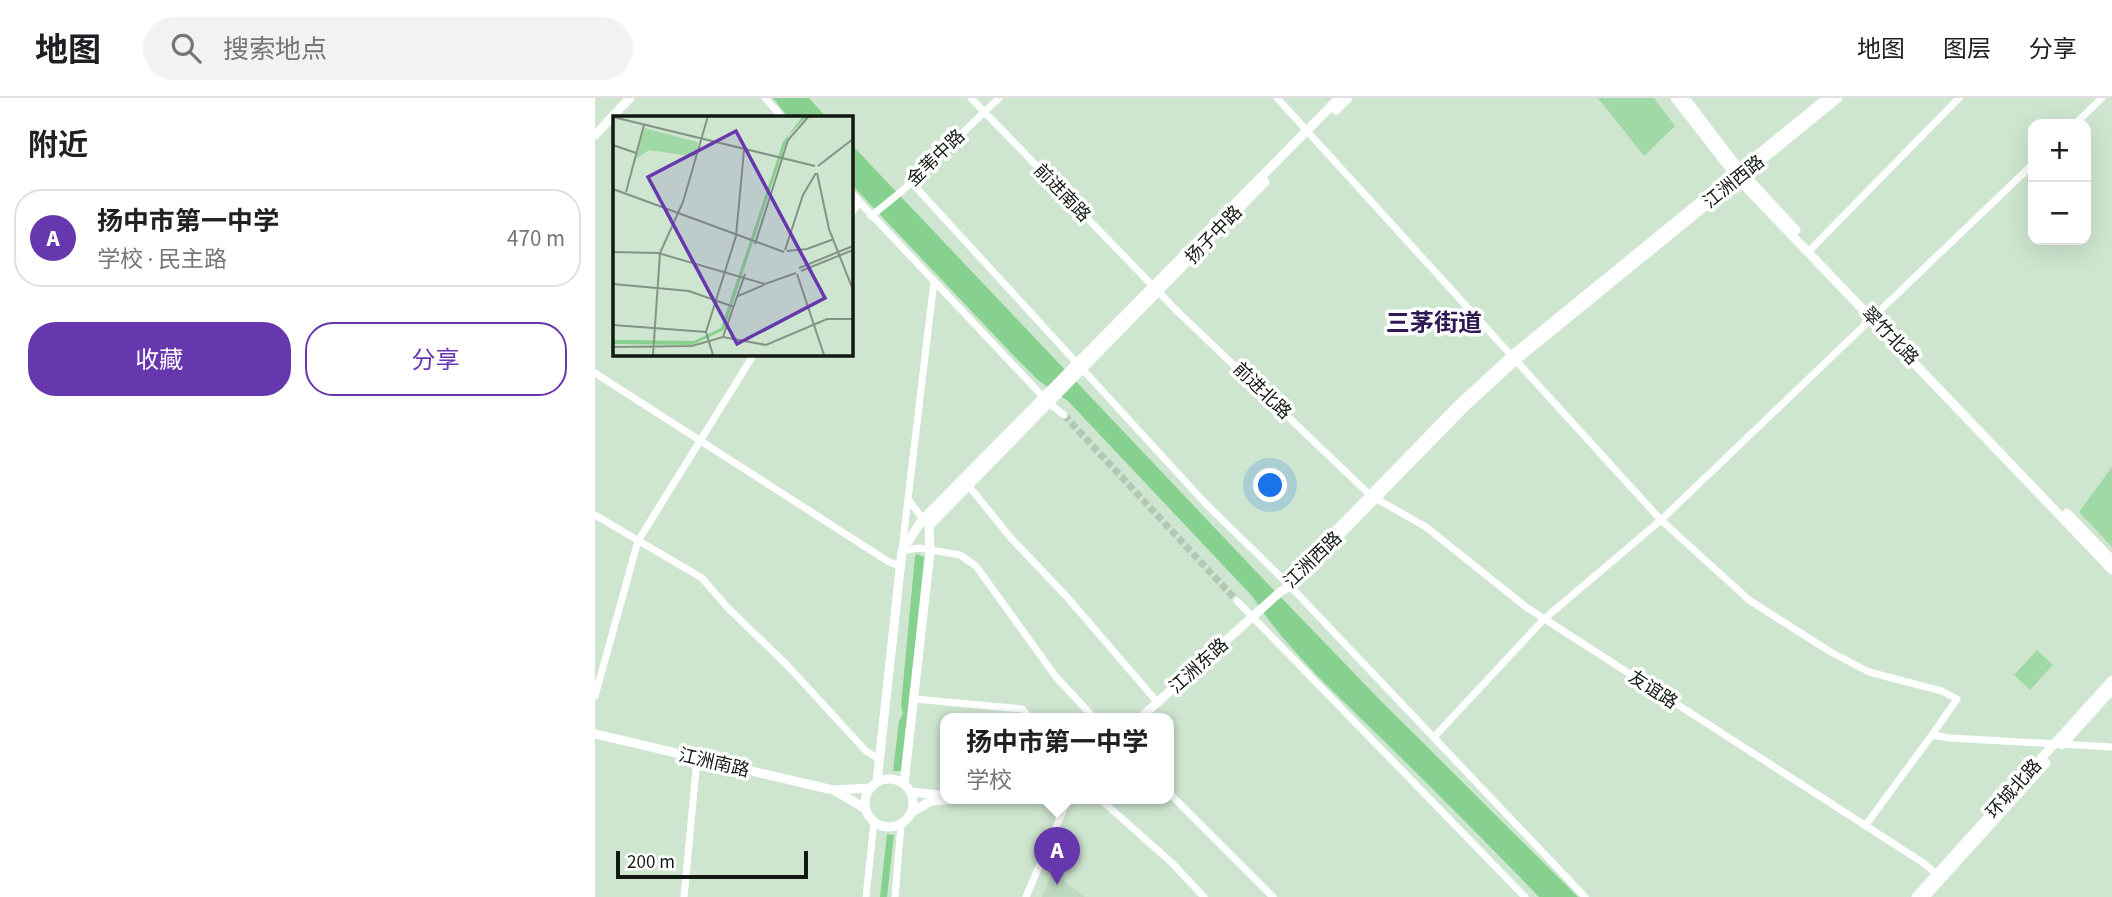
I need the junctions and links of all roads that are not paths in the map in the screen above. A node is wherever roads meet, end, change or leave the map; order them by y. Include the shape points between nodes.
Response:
1 (630, 98) edge
2 (638, 98) edge
3 (765, 98) edge
4 (971, 98) edge
5 (999, 98) edge
6 (1277, 98) edge
7 (1339, 98) edge
8 (1347, 98) edge
9 (1675, 98) edge
10 (1685, 98) edge
11 (1827, 98) edge
12 (1838, 98) edge
13 (1959, 98) edge
14 (2102, 98) edge
15 (984, 112) junction
16 (620, 116) edge
17 (781, 116) edge
18 (2080, 119) edge
19 (613, 123) edge
20 (1309, 133) junction
21 (595, 135) edge
22 (595, 143) edge
23 (2028, 169) edge
24 (1738, 174) junction
25 (911, 182) junction
26 (852, 194) edge
27 (859, 202) junction
28 (852, 212) edge
29 (873, 214) junction
30 (1812, 248) junction
31 (934, 281) junction
32 (1156, 290) junction
33 (1876, 317) junction
34 (753, 355) edge
35 (1513, 359) junction
36 (1078, 367) junction
37 (595, 373) edge
38 (1049, 397) junction
39 (1064, 415) tunnel mouth
40 (699, 441) junction
41 (968, 485) junction
42 (1373, 497) junction
43 (908, 499) junction
44 (595, 515) edge
45 (1661, 520) junction
46 (926, 523) junction
47 (638, 541) junction
48 (902, 551) junction
49 (930, 552) junction
50 (2112, 560) edge
51 (900, 566) junction
52 (2112, 570) edge
53 (1287, 584) junction
54 (1237, 601) tunnel mouth
55 (1255, 615) junction
56 (1544, 619) junction
57 (2112, 680) edge
58 (2112, 690) edge
59 (595, 696) edge
60 (915, 699) junction
61 (1158, 703) junction
62 (1026, 713) edge
63 (1089, 713) edge
64 (1146, 713) edge
65 (595, 734) edge
66 (1931, 735) junction
67 (1434, 737) junction
68 (2059, 744) junction
69 (2112, 747) edge
70 (697, 759) junction
71 (879, 759) junction
72 (874, 785) junction
73 (908, 788) junction
74 (832, 790) junction
75 (940, 795) edge
76 (1174, 798) edge
77 (940, 800) edge
78 (1066, 804) edge
79 (1106, 804) edge
80 (866, 809) junction
81 (912, 812) junction
82 (874, 822) junction
83 (901, 825) junction
84 (1865, 827) junction
85 (1939, 877) junction
86 (1931, 895) edge
87 (684, 897) edge
88 (866, 897) edge
89 (895, 897) edge
90 (1026, 897) edge
91 (1204, 897) edge
92 (1273, 897) edge
93 (1525, 897) edge
94 (1585, 897) edge
95 (1916, 897) edge

1 - 21 main road
2 - 16 main road
3 - 17 street
4 - 15 street, 前进南路
5 - 15 street, 金苇中路
6 - 20 street
7 - 20 main road, 扬子中路
8 - 20 main road, 扬子中路
9 - 24 main road, 翠竹北路
10 - 24 main road, 翠竹北路
11 - 24 main road, 江洲西路
12 - 24 main road, 江洲西路
13 - 30 street
14 - 18 street
15 - 25 street, 金苇中路
15 - 32 street, 前进南路
19 - 22 main road
20 - 32 main road, 扬子中路
20 - 35 street
23 - 33 street
24 - 30 main road, 翠竹北路
24 - 33 main road, 翠竹北路
24 - 35 main road, 江洲西路
25 - 29 street, 金苇中路
25 - 36 street
26 - 27 street
27 - 28 street
27 - 29 street
29 - 31 street
30 - 33 main road, 翠竹北路
31 - 38 street
31 - 43 street
32 - 36 main road, 扬子中路
32 - 42 street, 前进北路
33 - 45 street
33 - 50 main road, 翠竹北路
33 - 52 main road, 翠竹北路
34 - 40 street
35 - 42 main road, 江洲西路 via 1459,404
35 - 45 street
36 - 38 main road, 扬子中路
36 - 53 street via 1206,505
37 - 40 street
38 - 39 street
38 - 41 main road
38 - 46 main road
40 - 47 street
40 - 51 street
41 - 46 main road
41 - 61 street
42 - 53 main road, 江洲西路
42 - 56 street, 友谊路 via 1426,527
43 - 46 street
43 - 48 street
44 - 47 street
45 - 56 street
45 - 66 street via 1749,600 1829,651 1869,672 1957,699
46 - 48 main road
46 - 49 main road
47 - 59 street
47 - 71 street via 702,578 866,751
48 - 49 street via 919,548
48 - 51 main road
49 - 60 main road
49 - 63 street via 960,555 976,566 1056,677
51 - 71 main road
53 - 55 main road, 江洲西路
53 - 67 street
54 - 55 street
55 - 61 main road, 江洲东路
55 - 93 street
56 - 67 street
56 - 84 street, 友谊路
57 - 68 main road, 环城北路
58 - 68 main road, 环城北路
60 - 62 street via 1022,709
60 - 73 main road
61 - 64 main road, 江洲东路
65 - 70 main road, 江洲南路
66 - 68 street
66 - 84 street
67 - 94 street
68 - 69 street
68 - 85 main road, 环城北路
70 - 74 main road, 江洲南路
70 - 87 street
71 - 72 main road
72 - 73 main road via 891,779
72 - 74 main road
72 - 80 main road
73 - 75 main road
73 - 81 main road via 914,801
74 - 80 main road
76 - 92 street
77 - 81 main road
78 - 90 street
79 - 91 street
80 - 82 main road
81 - 83 main road
82 - 83 main road via 884,827
82 - 88 street
83 - 89 street
84 - 85 street, 友谊路
85 - 86 main road, 环城北路
85 - 95 main road, 环城北路

